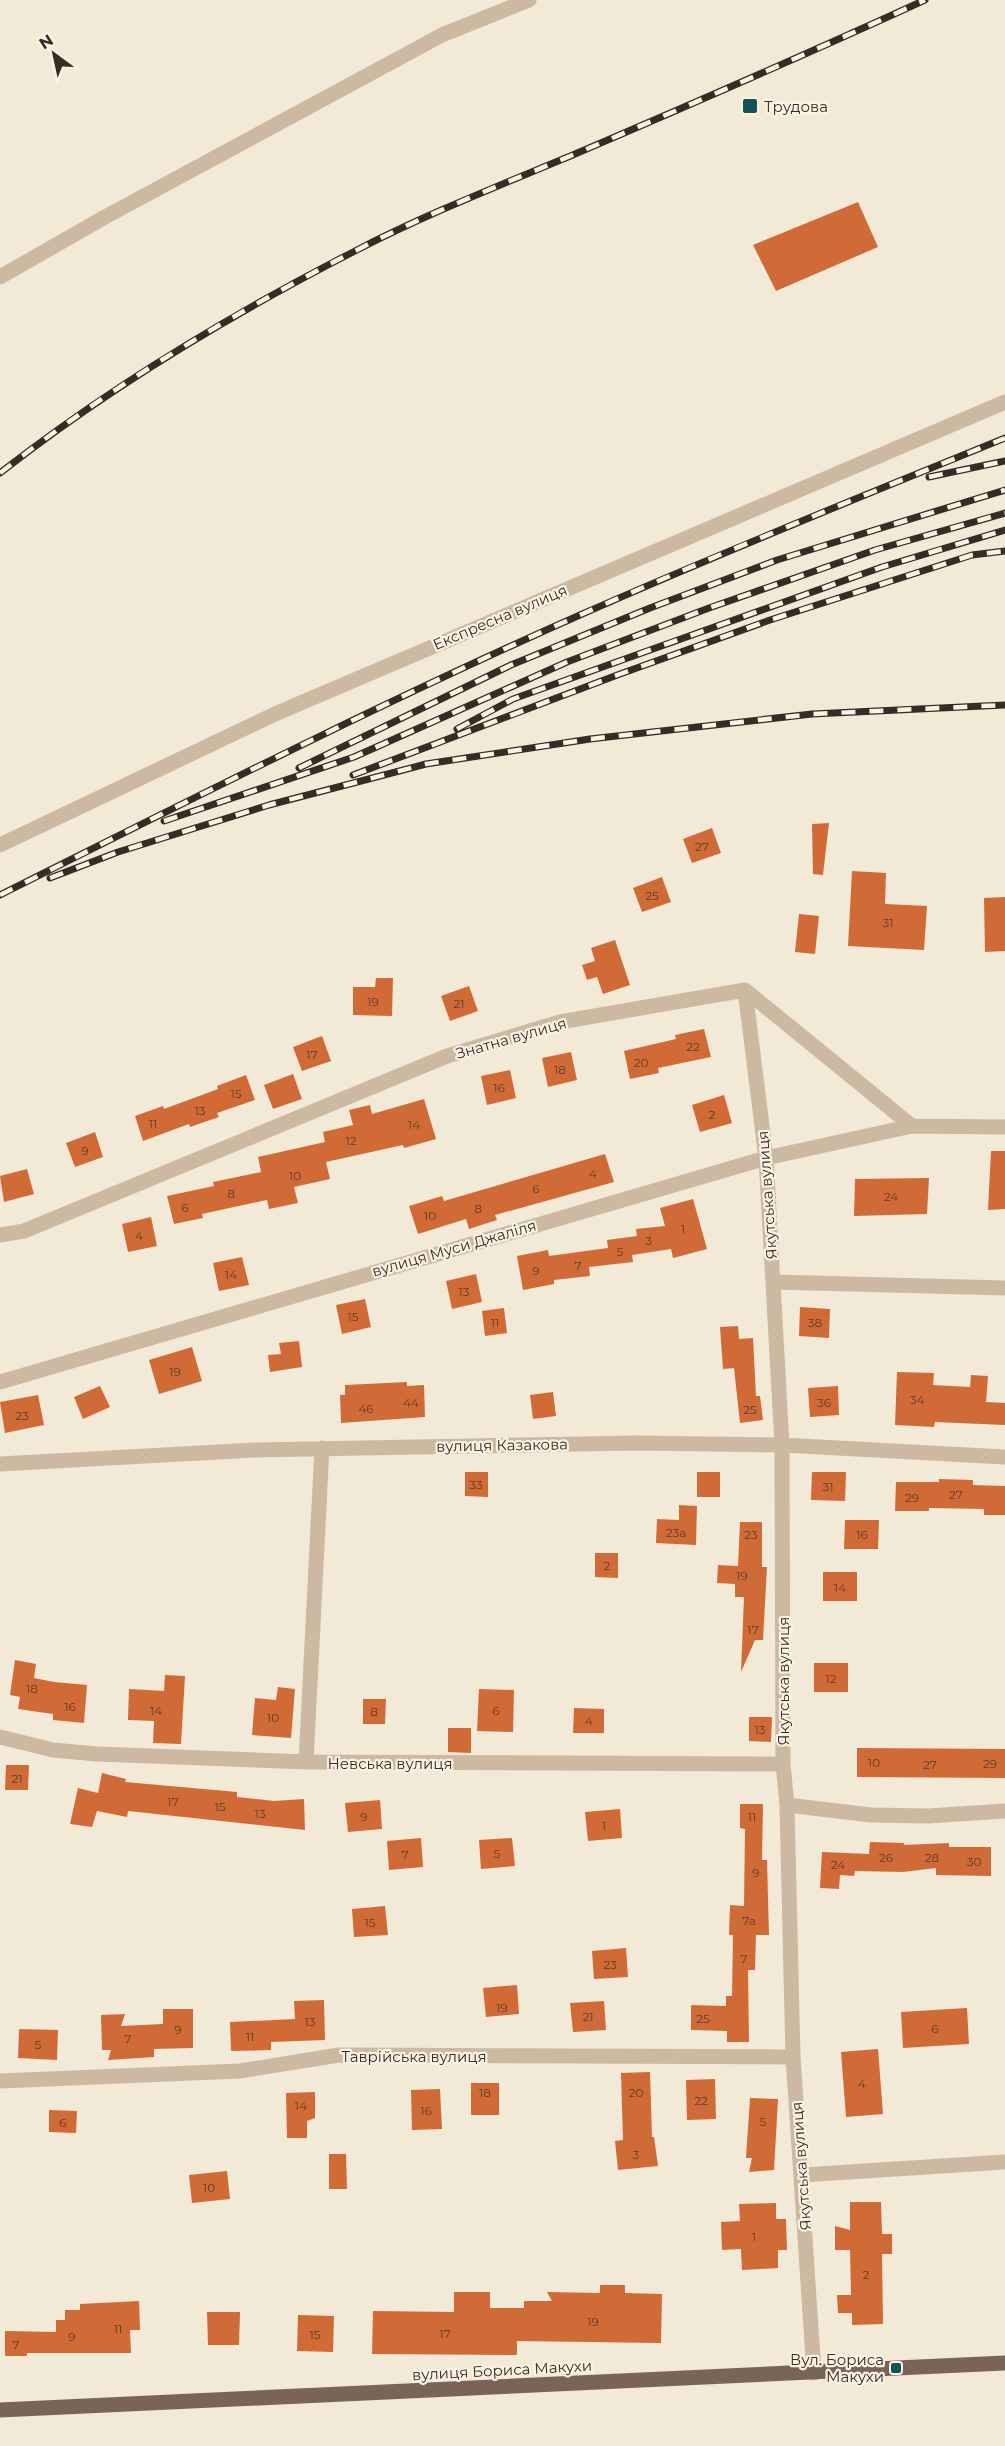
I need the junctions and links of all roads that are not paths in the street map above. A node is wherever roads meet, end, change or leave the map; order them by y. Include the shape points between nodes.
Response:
1 (529, 0) edge
2 (0, 277) edge
3 (1005, 402) edge
4 (0, 845) edge
5 (745, 990) junction
6 (912, 1126) junction
7 (1005, 1127) edge
8 (766, 1158) junction
9 (0, 1235) edge
10 (773, 1282) junction
11 (1005, 1288) edge
12 (0, 1382) edge
13 (782, 1445) junction
14 (322, 1448) junction
15 (1005, 1457) edge
16 (0, 1464) edge
17 (0, 1737) edge
18 (306, 1762) junction
19 (783, 1764) junction
20 (787, 1805) junction
21 (1005, 1811) edge
22 (793, 2057) junction
23 (0, 2081) edge
24 (1005, 2162) edge
25 (802, 2175) junction
26 (1005, 2362) edge
27 (814, 2373) junction
28 (0, 2410) edge

1 - 2 street via 442,35
3 - 4 street, Експресна вулиця via 275,714
5 - 6 street
5 - 8 street, Якутська вулиця
5 - 9 street, Знатна вулиця via 560,1022 447,1056 24,1231
6 - 7 street
6 - 8 street, вулиця Муси Джаліля
8 - 10 street, Якутська вулиця
8 - 12 street, вулиця Муси Джаліля
10 - 11 street
10 - 13 street, Якутська вулиця
13 - 14 street, вулиця Казакова
13 - 15 street, вулиця Казакова
13 - 19 street, Якутська вулиця
14 - 16 street, вулиця Казакова
14 - 18 street
17 - 18 street, Невська вулиця via 53,1750 97,1754
18 - 19 street, Невська вулиця
19 - 20 street, Якутська вулиця
20 - 21 street via 871,1815
20 - 22 street, Якутська вулиця
22 - 23 street, Таврійська вулиця via 339,2055 240,2072
22 - 25 street, Якутська вулиця
24 - 25 street
25 - 27 street, Якутська вулиця
26 - 27 main road, вулиця Бориса Макухи
27 - 28 main road, вулиця Бориса Макухи

